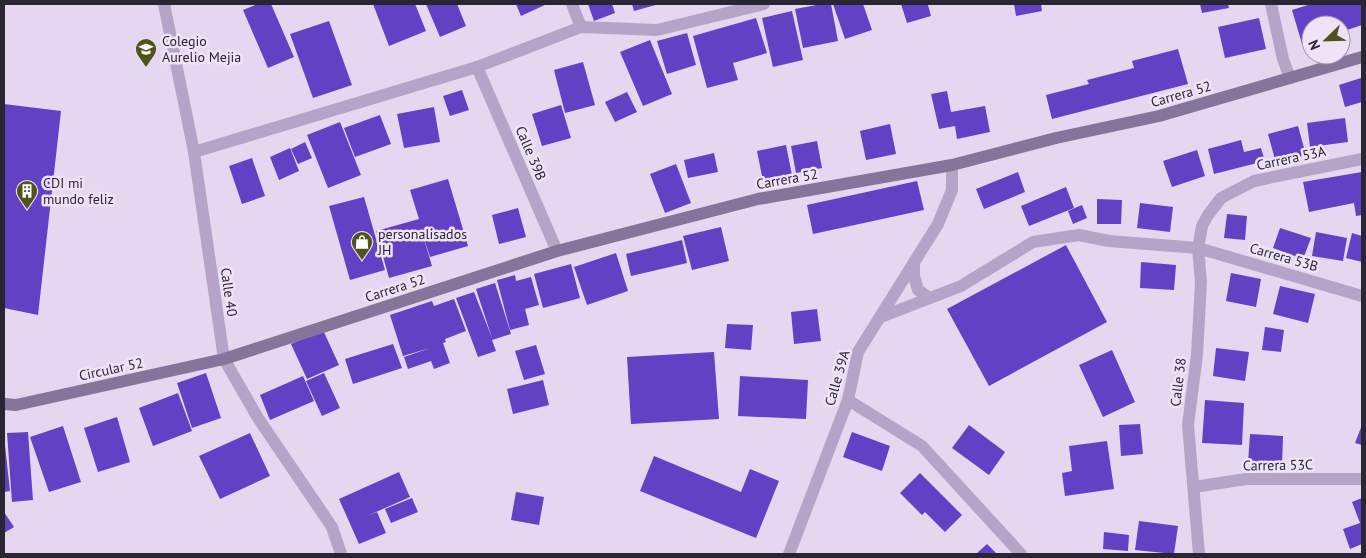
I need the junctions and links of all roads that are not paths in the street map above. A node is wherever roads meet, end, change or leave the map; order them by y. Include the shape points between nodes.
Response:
1 (164, 4) edge
2 (572, 4) edge
3 (764, 4) edge
4 (1271, 4) edge
5 (580, 28) junction
6 (1362, 57) edge
7 (477, 67) junction
8 (1290, 78) junction
9 (194, 152) junction
10 (1362, 159) edge
11 (952, 165) junction
12 (1208, 215) joint
13 (1198, 248) junction
14 (557, 251) junction
15 (914, 262) junction
16 (1362, 296) edge
17 (928, 297) junction
18 (881, 317) junction
19 (224, 359) junction
20 (848, 400) junction
21 (4, 404) edge
22 (1362, 479) edge
23 (1194, 487) junction
24 (341, 554) edge
25 (789, 554) edge
26 (1021, 554) edge
27 (1199, 554) edge

1 - 9 street, Calle 40
2 - 5 street
3 - 5 street via 658,30
4 - 8 street
5 - 7 street
6 - 8 street, Carrera 52
7 - 9 street
7 - 14 street, Calle 39B
8 - 11 street, Carrera 52 via 1159,116
9 - 19 street, Calle 40
10 - 12 street, Carrera 53A via 1254,181 1221,198
11 - 14 street, Carrera 52 via 758,199
11 - 15 street, Calle 39A via 952,190 938,224
12 - 13 street, Calle 38 via 1202,226
13 - 16 street, Carrera 53B
13 - 17 street, Carrera 53B via 1079,236 1048,239 1033,242 961,286
13 - 23 street, Calle 38 via 1201,282 1197,355 1188,425
14 - 19 street, Carrera 52
15 - 17 street via 918,290
15 - 18 street, Calle 39A
17 - 18 street, Carrera 53B
18 - 20 street, Calle 39A via 858,352
19 - 21 street, Circular 52 via 16,405
19 - 24 street, Calle 40 via 258,418 332,528
20 - 25 street, Calle 39A
20 - 26 street via 922,446
22 - 23 street, Carrera 53C via 1246,479
23 - 27 street, Calle 38

